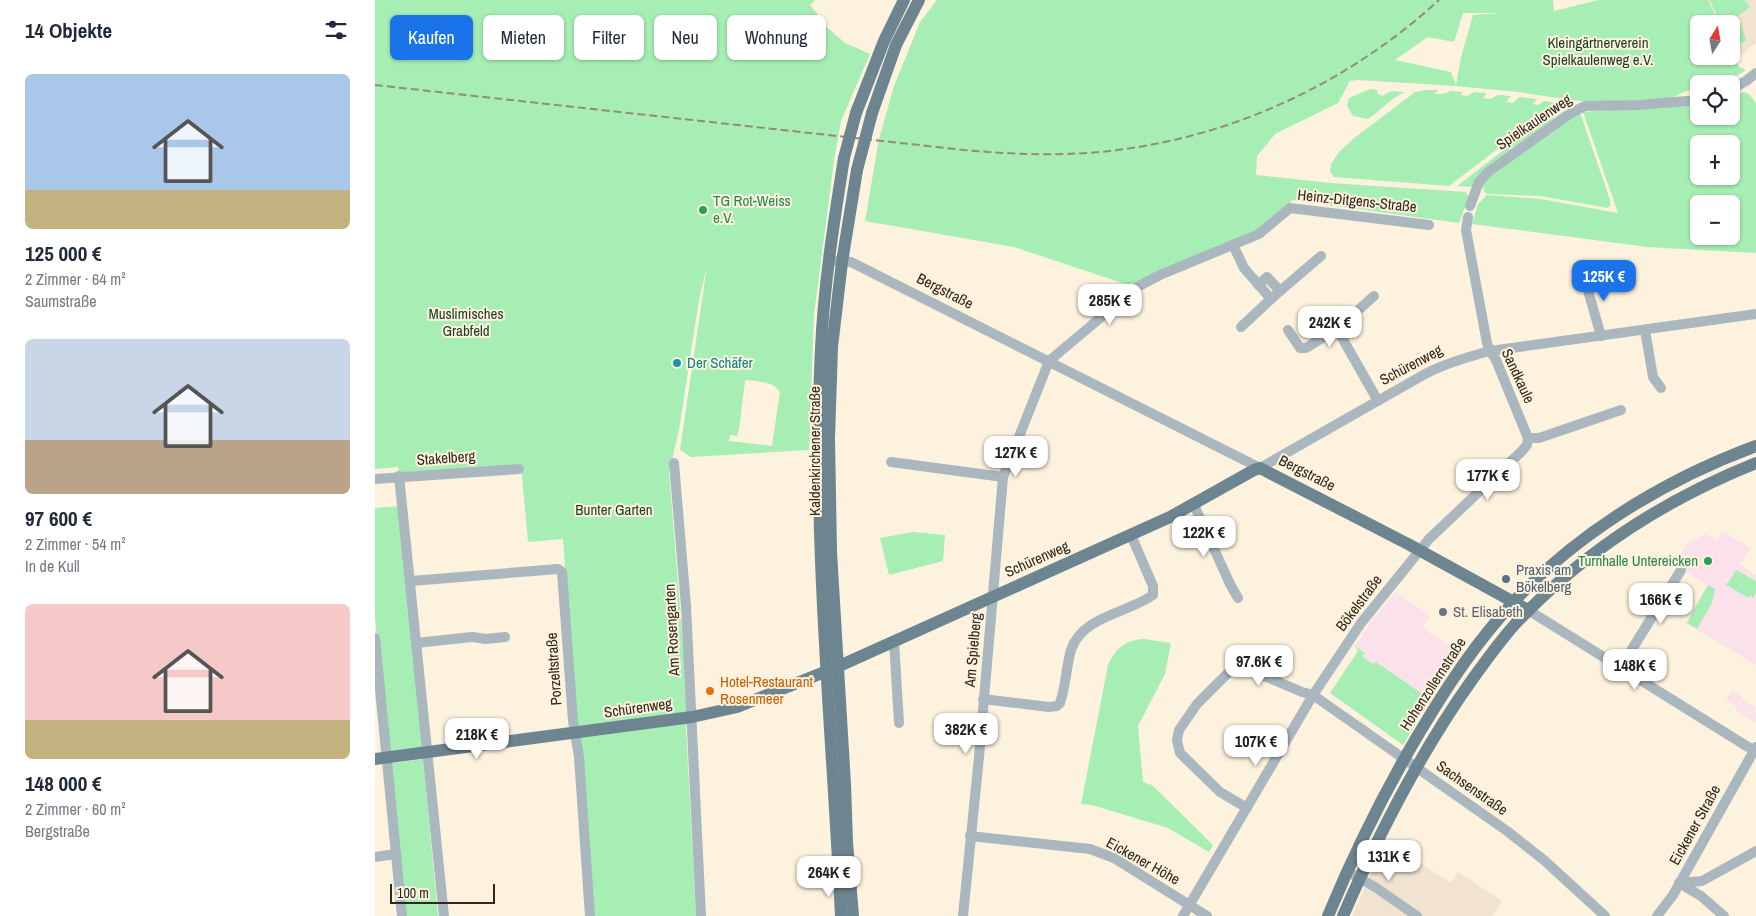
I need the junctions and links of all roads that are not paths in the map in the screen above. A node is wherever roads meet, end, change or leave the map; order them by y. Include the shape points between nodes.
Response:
1 (904, 0) edge
2 (919, 0) edge
3 (1756, 73) edge
4 (1740, 83) edge
5 (1690, 101) edge
6 (1470, 206) dead end
7 (1468, 217) dead end
8 (1429, 225) dead end
9 (1233, 245) junction
10 (1321, 256) dead end
11 (828, 261) junction
12 (842, 262) junction
13 (1588, 270) dead end
14 (1258, 285) junction
15 (1280, 291) junction
16 (1374, 296) dead end
17 (1271, 299) junction
18 (1756, 314) edge
19 (1241, 327) dead end
20 (1288, 330) dead end
21 (1337, 330) junction
22 (1645, 330) junction
23 (1601, 336) junction
24 (1490, 351) junction
25 (1049, 361) junction
26 (1661, 388) dead end
27 (1378, 402) junction
28 (1621, 410) dead end
29 (1529, 438) junction
30 (1756, 446) edge
31 (891, 462) dead end
32 (674, 463) dead end
33 (1756, 463) edge
34 (1260, 468) junction
35 (519, 469) dead end
36 (399, 476) junction
37 (1003, 477) junction
38 (375, 479) edge
39 (1194, 505) junction
40 (1131, 535) junction
41 (1419, 550) junction
42 (1681, 570) dead end
43 (411, 581) junction
44 (993, 597) junction
45 (1239, 598) dead end
46 (1514, 602) junction
47 (1528, 610) junction
48 (505, 637) dead end
49 (375, 638) edge
50 (893, 642) junction
51 (417, 643) junction
52 (1621, 667) junction
53 (832, 669) junction
54 (1313, 695) junction
55 (983, 699) junction
56 (692, 717) junction
57 (899, 723) dead end
58 (575, 733) junction
59 (1755, 750) edge
60 (428, 753) junction
61 (381, 758) edge
62 (1405, 758) junction
63 (1416, 768) junction
64 (1247, 808) junction
65 (971, 836) junction
66 (1756, 851) edge
67 (396, 854) junction
68 (375, 856) edge
69 (1347, 871) junction
70 (839, 876) junction
71 (1360, 878) junction
72 (1679, 883) junction
73 (1190, 904) junction
74 (402, 916) edge
75 (444, 916) edge
76 (590, 916) edge
77 (701, 916) edge
78 (841, 916) edge
79 (845, 916) edge
80 (853, 916) edge
81 (963, 916) edge
82 (1183, 916) edge
83 (1207, 916) edge
84 (1328, 916) edge
85 (1343, 916) edge
86 (1417, 916) edge
87 (1605, 916) edge
88 (1657, 916) edge
89 (1724, 916) edge

1 - 11 main road, Kaldenkirchener Straße, bridge via 856,113 844,158
2 - 12 main road, Kaldenkirchener Straße, bridge via 897,45 872,113 857,170
3 - 4 street
5 - 6 street, Spielkaulenweg via 1585,106 1488,172 1479,182
7 - 24 street, Sandkaule via 1466,230
8 - 9 street, Heinz-Ditgens-Straße via 1290,208 1259,234
9 - 14 street via 1243,268
9 - 25 street, Heinz-Ditgens-Straße via 1137,287
10 - 15 street
11 - 12 street, Bergstraße
11 - 53 main road, Kaldenkirchener Straße via 821,347 819,436 821,559
12 - 25 street, Bergstraße via 851,262
12 - 53 main road, Kaldenkirchener Straße via 832,347 829,438
13 - 23 street via 1585,280
14 - 15 street via 1267,277
14 - 17 street
15 - 17 street
16 - 21 street
17 - 19 street
18 - 22 street, Schürenweg
20 - 21 street via 1300,348 1306,348
21 - 27 street, Schürenweg
22 - 23 street, Schürenweg
22 - 26 street via 1653,377
23 - 24 street, Schürenweg
24 - 27 street, Schürenweg via 1443,365
24 - 29 street, Sandkaule
25 - 34 street, Bergstraße
25 - 37 street, Am Spielberg
27 - 34 street, Schürenweg
28 - 29 street via 1539,438
29 - 41 street, Bökelstraße via 1522,451
30 - 46 main road, Hohenzollernstraße via 1684,477 1631,508 1587,537
31 - 37 street
32 - 56 street, Am Rosengarten
33 - 47 main road, Hohenzollernstraße via 1649,515 1599,549
34 - 39 main road, Schürenweg
34 - 41 main road, Bergstraße
35 - 36 street, Stakelberg
36 - 38 street, Stakelberg
36 - 43 street
37 - 44 street, Am Spielberg
39 - 40 main road, Schürenweg
39 - 45 street
40 - 44 main road, Schürenweg
40 - 55 street via 1153,586 1153,595 1099,620 1080,634 1071,649 1060,703 1049,706
41 - 46 main road, Bergstraße
41 - 54 street, Bökelstraße via 1361,622
42 - 52 street
43 - 51 street
43 - 58 street, Porzeltstraße via 558,569 562,572
44 - 50 main road, Schürenweg
44 - 55 street, Am Spielberg
46 - 47 main road, Bergstraße
46 - 62 main road, Hohenzollernstraße via 1449,684
47 - 52 street, Bergstraße
47 - 63 main road, Hohenzollernstraße via 1457,701
48 - 51 street
49 - 61 street
50 - 53 main road, Schürenweg
50 - 57 street
51 - 60 street
52 - 59 street, Bergstraße
53 - 56 main road, Schürenweg via 737,707
53 - 70 main road, Kaldenkirchener Straße
53 - 80 main road, Kaldenkirchener Straße via 845,784
54 - 62 street, Sachsenstraße
54 - 64 street, Bökelstraße
54 - 64 street, Sachsenstraße via 1238,667 1197,704 1179,730 1179,753 1220,792
55 - 65 street, Am Spielberg
56 - 58 main road, Schürenweg
56 - 77 street, Am Rosengarten
58 - 60 main road, Schürenweg
58 - 76 street, Porzeltstraße
59 - 72 street, Eickener Straße
60 - 61 main road, Schürenweg
60 - 75 street
61 - 67 street
62 - 63 street, Sachsenstraße
62 - 69 main road, Hohenzollernstraße
63 - 71 main road, Hohenzollernstraße
63 - 87 street, Sachsenstraße via 1507,831
64 - 73 street, Bökelstraße
65 - 73 street, Eickener Höhe via 1091,849 1114,858
65 - 81 street, Am Spielberg
66 - 72 street via 1701,881
67 - 68 street
67 - 74 street
69 - 71 street
69 - 84 main road, Hohenzollernstraße
70 - 78 main road, Kaldenkirchener Straße
70 - 79 main road, Kaldenkirchener Straße
71 - 85 main road, Hohenzollernstraße
71 - 86 street
72 - 88 street, Eickener Straße
72 - 89 street via 1701,896
73 - 82 street, Bökelstraße
73 - 83 street, Eickener Höhe

